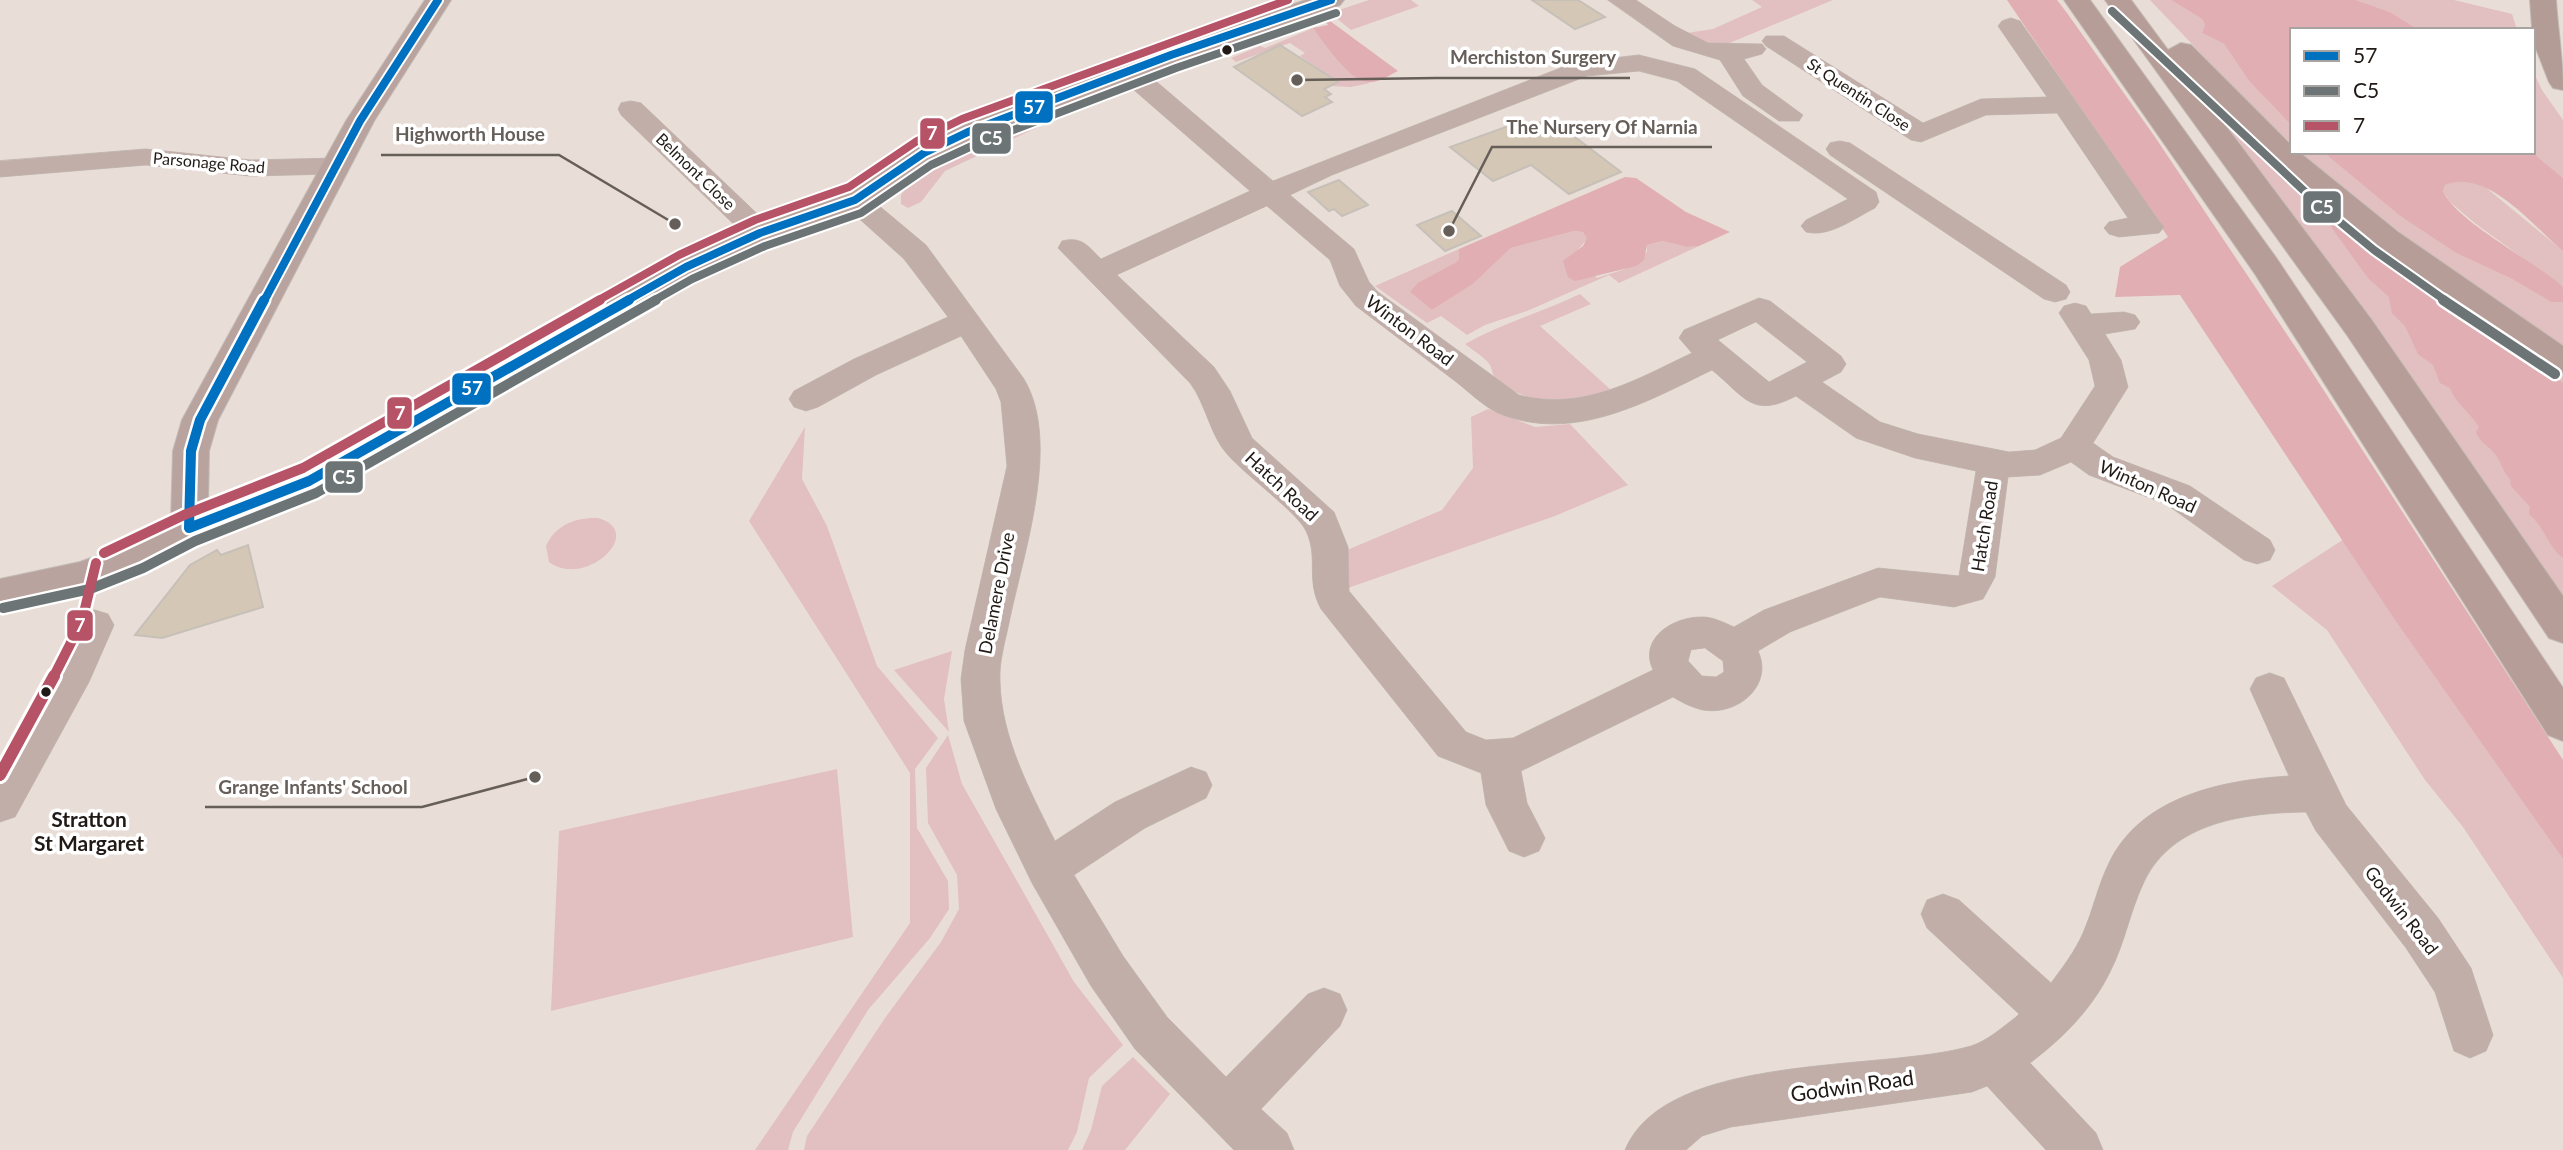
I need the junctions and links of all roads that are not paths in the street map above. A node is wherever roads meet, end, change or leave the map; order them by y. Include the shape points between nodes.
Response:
1 (438, 0) edge
2 (1331, 0) edge
3 (1620, 0) edge
4 (2077, 0) edge
5 (2120, 0) edge
6 (2543, 0) edge
7 (2011, 26) dead end
8 (1801, 31) dead end
9 (1776, 41) junction
10 (1729, 55) junction
11 (1128, 72) junction
12 (2563, 82) edge
13 (2066, 106) junction
14 (631, 109) dead end
15 (335, 166) junction
16 (0, 169) edge
17 (1270, 193) junction
18 (855, 200) junction
19 (1816, 226) dead end
20 (2119, 228) dead end
21 (760, 233) junction
22 (2072, 310) junction
23 (967, 321) junction
24 (2124, 322) dead end
25 (1715, 355) junction
26 (2563, 362) edge
27 (1797, 381) junction
28 (806, 399) dead end
29 (2073, 447) junction
30 (1995, 463) junction
31 (189, 528) junction
32 (2257, 550) dead end
33 (0, 594) edge
34 (95, 625) dead end
35 (2563, 627) edge
36 (2270, 689) dead end
37 (2563, 723) edge
38 (1499, 760) junction
39 (1191, 785) dead end
40 (2318, 794) junction
41 (0, 804) edge
42 (1524, 838) dead end
43 (1048, 869) junction
44 (1943, 914) dead end
45 (1324, 1010) dead end
46 (2052, 1014) junction
47 (2470, 1035) dead end
48 (1995, 1060) junction
49 (1226, 1111) junction
50 (1270, 1150) edge
51 (1649, 1150) edge
52 (2079, 1150) edge

1 - 15 main road
2 - 11 main road
3 - 10 street via 1689,45
4 - 37 highway via 2278,287
5 - 26 highway via 2177,47 2247,120 2329,194 2442,281
5 - 35 highway via 2359,327
6 - 12 main road via 2545,37
7 - 13 street
8 - 9 street
9 - 10 street
9 - 13 street, St Quentin Close via 1921,134 1981,107
10 - 22 street via 1752,90
11 - 17 street, Winton Road
11 - 18 main road via 943,143
13 - 20 street via 2149,227
14 - 21 street, Belmont Close
15 - 16 street, Parsonage Road via 250,168 146,157
15 - 31 main road via 200,421 191,451
17 - 19 street, Hatch Road via 1582,69 1647,64 1686,75 1866,198
17 - 25 street, Winton Road via 1343,256 1355,286 1367,299 1429,342 1485,390 1524,411 1557,415 1608,406
17 - 38 street, Hatch Road via 1085,261 1202,375 1238,445 1321,522 1330,547 1330,590 1344,614 1452,744
18 - 21 main road
18 - 23 street, Delamere Drive via 915,252
21 - 31 main road via 658,282 309,481
22 - 24 street
22 - 29 street via 2105,360 2112,387
23 - 28 street
23 - 43 street, Delamere Drive via 1012,387 1023,437 1024,466 980,679 984,721 1011,796
25 - 27 street via 1767,397
25 - 27 street via 1695,338 1759,307 1830,364
27 - 30 street via 1868,430 1915,446
29 - 30 street via 2040,462
29 - 32 street, Winton Road via 2101,466 2178,495
30 - 38 street, Hatch Road via 1977,577 1970,589 1941,591 1878,582 1777,621 1734,646 1744,663 1735,688 1705,693 1676,677
31 - 33 main road via 85,576
34 - 41 street via 75,671
36 - 40 street, Godwin Road
38 - 42 street via 1507,805
39 - 43 street via 1130,815
40 - 46 street, Godwin Road via 2257,794 2224,801 2177,821 2151,842 2127,872 2087,969
40 - 47 street, Godwin Road via 2331,818 2422,933 2455,983
43 - 49 street, Delamere Drive via 1101,961 1152,1033
44 - 46 street
45 - 49 street
46 - 48 street, Godwin Road
48 - 51 street, Godwin Road via 1972,1069 1731,1103 1688,1117
48 - 52 street
49 - 50 street, Delamere Drive

